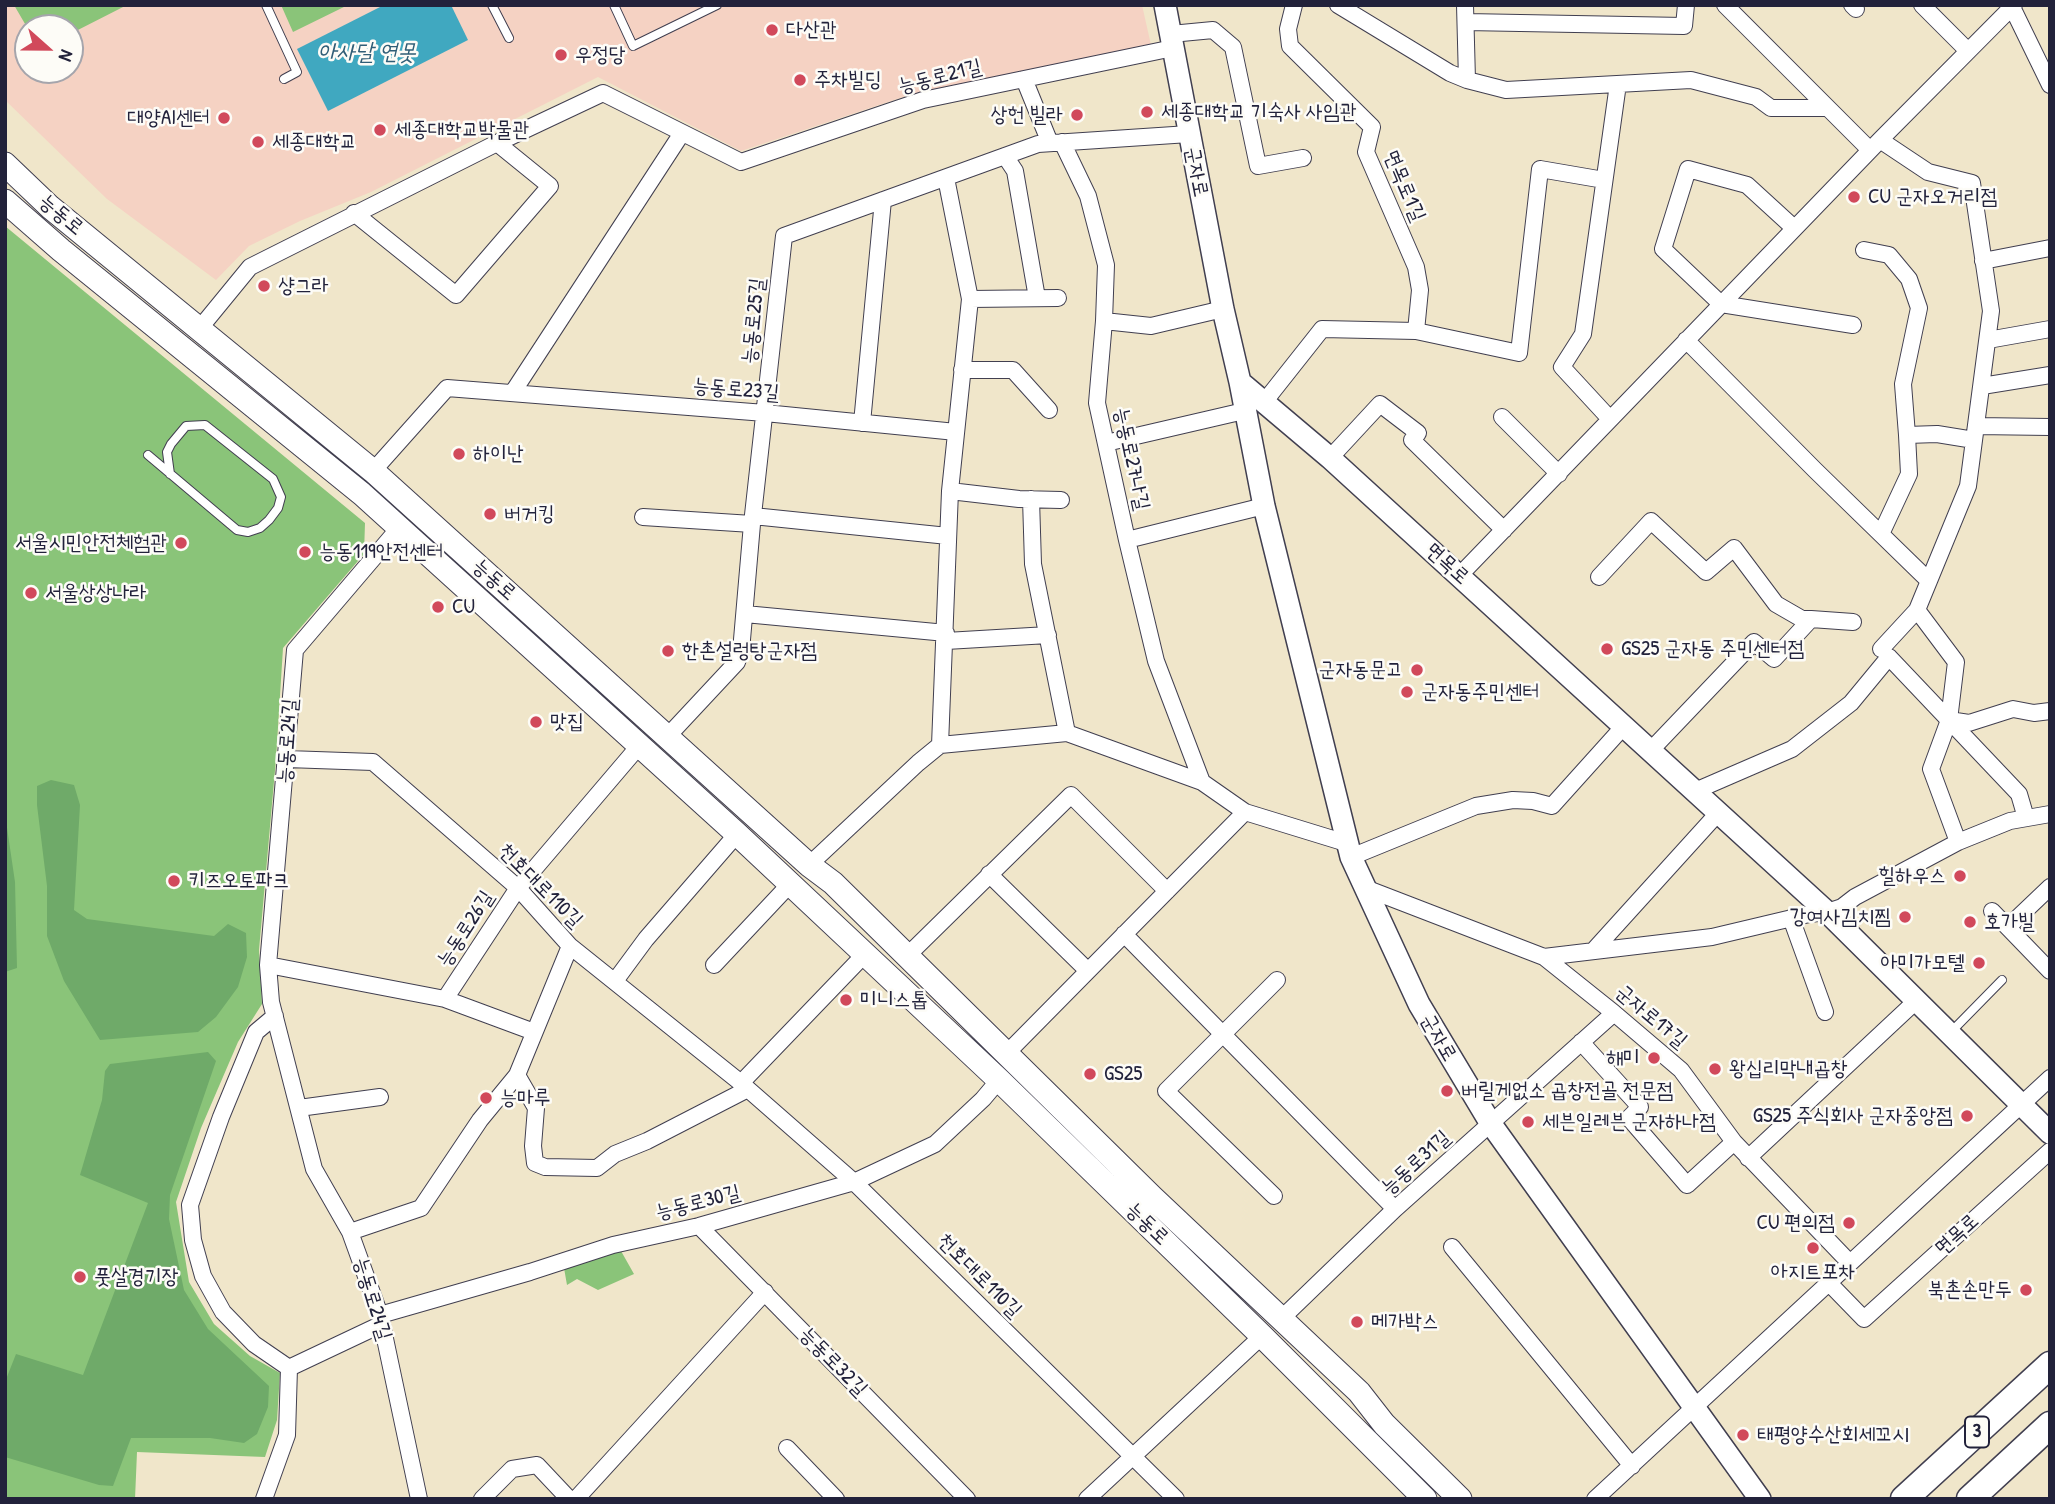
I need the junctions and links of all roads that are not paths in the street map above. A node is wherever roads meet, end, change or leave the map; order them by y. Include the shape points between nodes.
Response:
1 (266, 5) edge
2 (492, 5) edge
3 (614, 5) edge
4 (718, 5) edge
5 (1165, 5) edge
6 (1294, 5) edge
7 (1338, 5) edge
8 (1465, 5) edge
9 (1686, 5) edge
10 (1725, 5) edge
11 (1922, 5) edge
12 (2013, 6) edge
13 (1466, 22) junction
14 (509, 38) dead end
15 (1172, 41) junction
16 (1968, 50) junction
17 (284, 79) dead end
18 (1024, 79) junction
19 (1467, 80) junction
20 (1618, 84) junction
21 (2050, 85) edge
22 (1828, 108) junction
23 (682, 133) junction
24 (1189, 134) junction
25 (497, 142) junction
26 (1056, 143) junction
27 (1875, 145) junction
28 (1005, 156) junction
29 (1303, 158) dead end
30 (5, 164) edge
31 (946, 178) junction
32 (1604, 180) junction
33 (883, 200) junction
34 (5, 201) edge
35 (354, 214) junction
36 (1794, 228) junction
37 (2050, 248) edge
38 (1864, 250) dead end
39 (1983, 261) junction
40 (1037, 298) junction
41 (1058, 298) dead end
42 (970, 299) junction
43 (1720, 304) junction
44 (1223, 309) junction
45 (1104, 321) junction
46 (1853, 325) dead end
47 (200, 328) junction
48 (2050, 329) edge
49 (1416, 331) junction
50 (1686, 340) junction
51 (1988, 340) junction
52 (962, 370) junction
53 (2050, 375) edge
54 (1240, 382) junction
55 (1982, 386) junction
56 (513, 392) junction
57 (1265, 401) junction
58 (1049, 410) dead end
59 (1244, 411) junction
60 (765, 413) junction
61 (1502, 417) dead end
62 (1610, 419) junction
63 (862, 423) junction
64 (2050, 427) edge
65 (956, 432) junction
66 (1975, 433) junction
67 (1907, 435) junction
68 (1106, 443) junction
69 (148, 455) dead end
70 (1330, 458) junction
71 (373, 471) junction
72 (170, 474) junction
73 (1559, 474) junction
74 (950, 491) junction
75 (1031, 499) junction
76 (1061, 500) dead end
77 (1264, 506) junction
78 (415, 509) junction
79 (643, 517) dead end
80 (753, 520) junction
81 (399, 528) junction
82 (1504, 530) junction
83 (1881, 534) junction
84 (948, 537) junction
85 (1127, 540) junction
86 (1459, 576) junction
87 (1599, 577) dead end
88 (1929, 580) junction
89 (1917, 610) junction
90 (745, 614) junction
91 (1811, 619) junction
92 (1853, 622) dead end
93 (1048, 635) junction
94 (946, 637) junction
95 (1885, 653) junction
96 (2050, 711) edge
97 (1949, 720) junction
98 (1625, 726) junction
99 (1067, 733) junction
100 (667, 737) junction
101 (940, 745) junction
102 (639, 746) junction
103 (1651, 750) junction
104 (287, 759) junction
105 (1202, 782) junction
106 (1695, 791) junction
107 (1245, 812) junction
108 (1719, 812) junction
109 (2050, 814) edge
110 (2026, 818) junction
111 (737, 834) junction
112 (1958, 842) junction
113 (1349, 850) junction
114 (809, 865) junction
115 (989, 874) junction
116 (790, 883) junction
117 (2050, 887) edge
118 (518, 888) junction
119 (1365, 888) junction
120 (1167, 891) junction
121 (1992, 911) dead end
122 (1827, 912) junction
123 (1791, 918) junction
124 (2008, 928) junction
125 (1124, 934) junction
126 (570, 946) junction
127 (1594, 951) junction
128 (865, 954) junction
129 (908, 955) junction
130 (1545, 957) junction
131 (268, 965) junction
132 (714, 965) dead end
133 (1088, 971) junction
134 (2050, 971) edge
135 (1276, 980) dead end
136 (2002, 980) dead end
137 (615, 981) junction
138 (445, 999) junction
139 (1916, 1001) junction
140 (1825, 1012) dead end
141 (1614, 1013) junction
142 (275, 1016) junction
143 (534, 1032) junction
144 (1223, 1034) junction
145 (1950, 1034) junction
146 (1581, 1042) junction
147 (1008, 1052) junction
148 (517, 1075) junction
149 (2050, 1078) edge
150 (999, 1080) junction
151 (744, 1086) junction
152 (380, 1097) dead end
153 (2021, 1104) junction
154 (299, 1108) junction
155 (1490, 1124) junction
156 (2050, 1133) edge
157 (1734, 1142) junction
158 (2050, 1150) edge
159 (1748, 1158) junction
160 (853, 1182) junction
161 (1274, 1196) dead end
162 (1395, 1209) junction
163 (699, 1226) junction
164 (350, 1232) junction
165 (1452, 1247) dead end
166 (1849, 1262) junction
167 (1828, 1282) junction
168 (765, 1292) junction
169 (1282, 1318) junction
170 (381, 1319) junction
171 (1262, 1336) junction
172 (2050, 1364) edge
173 (289, 1368) junction
174 (1695, 1406) junction
175 (2050, 1425) edge
176 (787, 1448) dead end
177 (1133, 1457) junction
178 (1632, 1466) junction
179 (264, 1499) edge
180 (419, 1499) edge
181 (482, 1499) edge
182 (569, 1499) edge
183 (576, 1499) edge
184 (836, 1499) edge
185 (967, 1499) edge
186 (1087, 1499) edge
187 (1176, 1499) edge
188 (1425, 1499) edge
189 (1460, 1499) edge
190 (1595, 1499) edge
191 (1760, 1499) edge
192 (1904, 1499) edge
193 (1970, 1499) edge

1 - 17 lane via 298,72
2 - 14 lane
3 - 4 lane via 633,46
5 - 15 street, 군자로
6 - 49 street, 면목로1길 via 1288,29 1290,46 1372,127 1366,152 1416,267 1420,290
7 - 19 street
8 - 13 street
9 - 13 street via 1684,26
10 - 22 street
11 - 16 street
12 - 16 street
12 - 21 street
13 - 19 street
15 - 18 street, 능동로21길
15 - 24 street, 군자로
15 - 29 street via 1213,30 1234,47 1258,166
16 - 27 street
18 - 23 street, 능동로21길 via 923,100 741,162
18 - 26 street, 능동로27나길
19 - 20 street via 1506,90
20 - 22 street via 1691,80 1756,97 1771,108
20 - 32 street
22 - 27 street
23 - 25 street, 능동로21길 via 603,93
23 - 56 street
24 - 26 street, 능동로25길
24 - 44 street, 군자로
25 - 35 street, 능동로21길
25 - 35 street via 551,186 456,295
26 - 28 street, 능동로25길
26 - 45 street, 능동로27나길 via 1088,196 1106,265
27 - 36 street
27 - 39 street via 1928,172 1972,183
28 - 31 street, 능동로25길
28 - 40 street via 1015,171
30 - 47 main road, 능동로 via 50,207
31 - 33 street, 능동로25길
31 - 42 street
32 - 49 street via 1541,169 1519,353
32 - 62 street via 1583,334 1562,367
33 - 60 street, 능동로25길 via 784,236
33 - 63 street
34 - 81 main road, 능동로
35 - 47 street, 능동로21길 via 250,267
36 - 43 street
36 - 43 street via 1747,185 1688,169 1663,249
37 - 39 street
38 - 67 street via 1889,255 1909,279 1919,309 1903,384
39 - 51 street via 1991,311
40 - 41 street
40 - 42 street
42 - 52 street
43 - 46 street
43 - 50 street
44 - 45 street via 1151,326
44 - 54 street, 군자로
45 - 68 street, 능동로27나길 via 1097,403
47 - 71 main road, 능동로
48 - 51 street
49 - 57 street via 1321,329
50 - 62 street
50 - 83 street
51 - 55 street
52 - 58 street via 1013,370
52 - 65 street
53 - 55 street
54 - 57 street, 면목로
54 - 59 street, 군자로
55 - 66 street
56 - 60 street, 능동로23길
56 - 71 street, 능동로23길 via 447,388
57 - 70 street, 면목로
59 - 68 street
59 - 77 street, 군자로
60 - 63 street, 능동로23길
60 - 80 street, 능동로25길
61 - 73 street
62 - 73 street
63 - 65 street, 능동로23길
64 - 66 street
65 - 74 street
66 - 67 street
66 - 88 street via 1968,486
67 - 83 street via 1909,474
68 - 85 street, 능동로27나길
69 - 72 lane
70 - 82 street via 1380,404 1418,433 1412,440
70 - 86 street, 면목로
71 - 78 main road, 능동로
72 - 72 lane via 237,530 260,528 278,508 281,497 273,479 205,425 186,426 171,444 167,452
73 - 82 street
74 - 75 street
74 - 84 street
75 - 76 street
75 - 93 street via 1033,564
77 - 85 street
77 - 113 street, 군자로
78 - 81 main road, 능동로24길
78 - 100 main road, 능동로
79 - 80 street
80 - 84 street
80 - 90 street, 능동로25길
81 - 102 main road, 능동로
81 - 104 street, 능동로24길 via 295,650
82 - 86 street
83 - 88 street
84 - 94 street
85 - 105 street, 능동로27나길 via 1156,661
86 - 98 street, 면목로
87 - 91 street via 1651,521 1706,572 1734,548 1776,604 1802,619
88 - 89 street
89 - 95 street
89 - 97 street via 1956,663
90 - 94 street
90 - 100 street, 능동로25길 via 737,662
91 - 92 street
91 - 103 street via 1774,659 1754,642
93 - 94 street
93 - 99 street
94 - 101 street
95 - 97 street
95 - 106 street via 1851,703 1792,749
96 - 97 street via 2013,709 1969,723
97 - 110 street via 2019,793
97 - 112 street via 1931,769
98 - 103 street, 면목로
98 - 113 street via 1552,806 1513,800 1476,806
99 - 101 street
99 - 105 street
100 - 114 main road, 능동로
101 - 114 street
102 - 111 main road, 능동로
102 - 118 street, 능동로26길
103 - 106 street, 면목로
104 - 118 street, 천호대로110길 via 373,762
104 - 131 street, 능동로24길
105 - 107 street
106 - 108 street, 면목로
107 - 113 street
107 - 120 street
108 - 122 street, 면목로
108 - 127 street
109 - 110 street
110 - 112 street
111 - 116 main road, 능동로
111 - 137 street
112 - 122 street
113 - 119 street, 군자로
114 - 129 main road, 능동로
115 - 120 street via 1071,795
115 - 129 street
115 - 133 street
116 - 128 main road, 능동로
116 - 132 street
117 - 124 street
118 - 126 street, 천호대로110길
118 - 138 street, 능동로26길
119 - 130 street, 군자로17길
119 - 155 street, 군자로 via 1419,1004
120 - 125 street
121 - 124 street
122 - 123 street
122 - 139 street, 면목로
123 - 127 street via 1712,937
123 - 140 street
124 - 134 street
125 - 133 street
125 - 144 street
126 - 137 street, 천호대로110길
126 - 143 street
127 - 130 street
128 - 150 main road, 능동로
128 - 151 street
129 - 147 main road, 능동로
130 - 141 street, 군자로17길
131 - 138 street, 능동로26길
131 - 142 street, 능동로24길
133 - 147 street
135 - 144 street
136 - 145 lane
137 - 151 street, 천호대로110길
138 - 143 street
139 - 145 street, 면목로
139 - 159 street
141 - 146 street, 능동로31길
141 - 157 street, 군자로17길 via 1681,1070
142 - 154 street, 능동로24길
142 - 173 street via 256,1032 190,1205 203,1276 223,1312 254,1343
143 - 148 street
144 - 161 street via 1166,1091
144 - 162 street
145 - 153 street, 면목로
146 - 155 street, 능동로31길
146 - 157 street via 1640,1107 1629,1118 1687,1185
147 - 169 main road, 능동로 via 1152,1197
148 - 151 street via 536,1108 533,1146 540,1166 597,1168
148 - 164 street via 480,1120 421,1208
149 - 153 street
150 - 160 street, 능동로30길 via 934,1144
150 - 171 main road, 능동로
151 - 160 street, 천호대로110길
152 - 154 street
153 - 156 street, 면목로
153 - 166 street
154 - 164 street, 능동로24길 via 314,1168
155 - 162 street, 능동로31길
155 - 174 street, 군자로
157 - 159 street, 군자로17길
158 - 167 street, 면목로 via 1864,1320
159 - 166 street, 군자로17길
160 - 163 street, 능동로30길
160 - 177 street, 천호대로110길
162 - 169 street, 능동로31길
163 - 168 street, 능동로32길
163 - 170 street, 능동로30길 via 613,1245
164 - 170 street, 능동로24길
165 - 178 street
166 - 167 street
167 - 174 street
168 - 183 street
168 - 185 street, 능동로32길
169 - 171 main road
169 - 189 main road, 능동로
170 - 173 street, 능동로30길
170 - 180 street, 능동로24길
171 - 177 street
171 - 188 main road, 능동로
172 - 192 main road, 3
173 - 179 street via 287,1435
174 - 178 street
174 - 191 street, 군자로
175 - 193 main road, 3
176 - 184 street
177 - 186 street
177 - 187 street, 천호대로110길
178 - 190 street
181 - 182 street via 512,1468 537,1465

